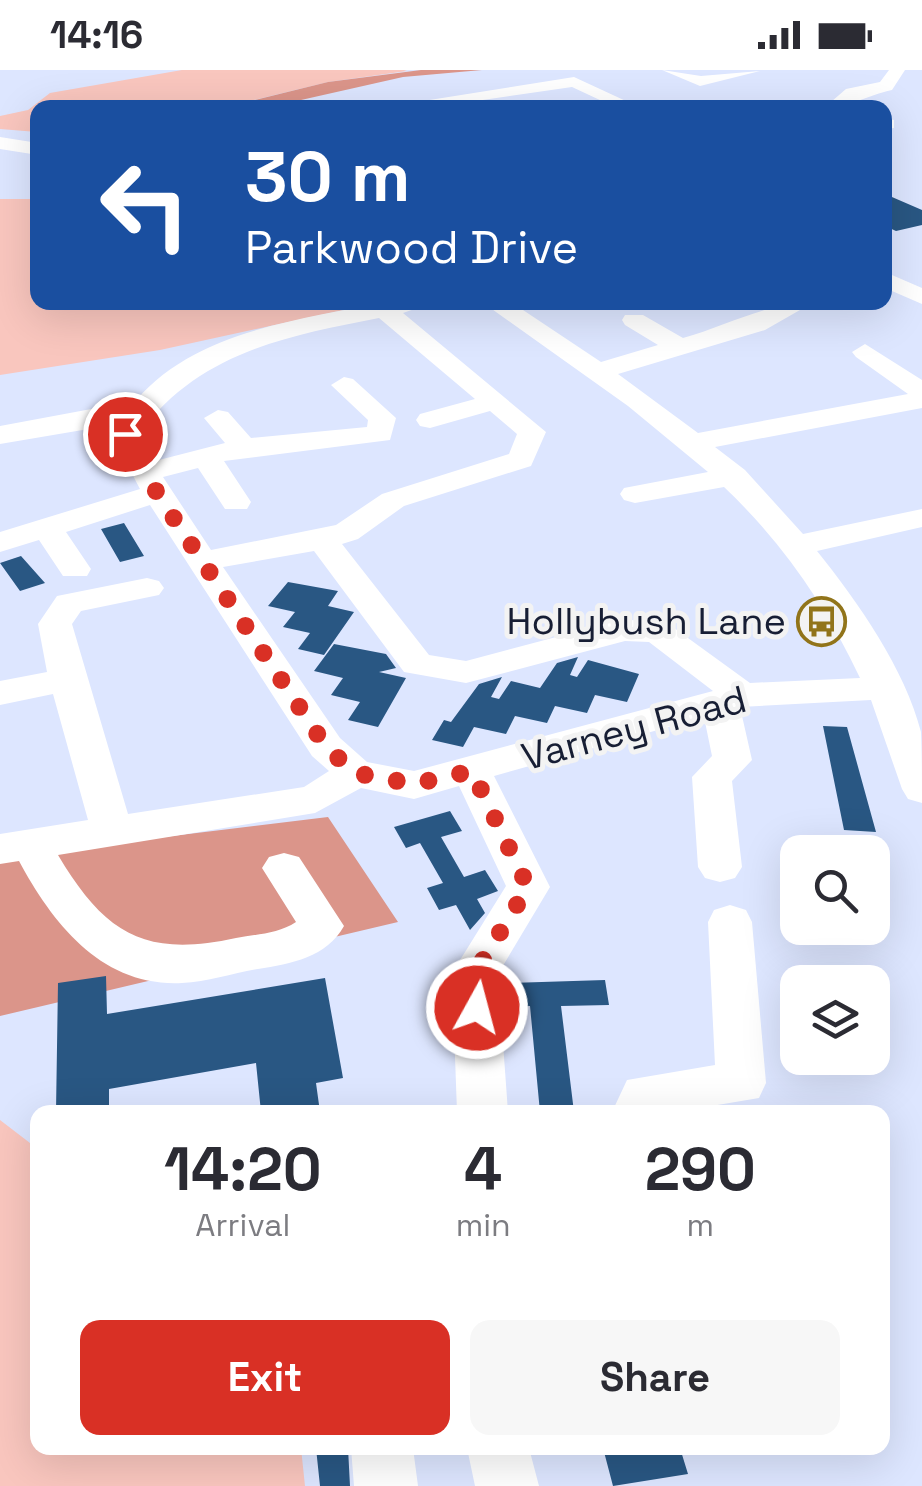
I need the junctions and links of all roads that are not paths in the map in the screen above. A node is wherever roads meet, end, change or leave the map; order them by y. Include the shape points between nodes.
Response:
1 (670, 70) edge
2 (922, 71) edge
3 (752, 72) edge
4 (892, 75) edge
5 (904, 90) dead end
6 (482, 100) edge
7 (615, 100) edge
8 (842, 100) edge
9 (0, 134) edge
10 (30, 136) edge
11 (0, 143) edge
12 (30, 148) edge
13 (892, 282) edge
14 (922, 297) edge
15 (389, 310) edge
16 (506, 310) edge
17 (786, 310) edge
18 (385, 311) junction
19 (634, 320) dead end
20 (678, 347) junction
21 (865, 352) dead end
22 (598, 370) junction
23 (344, 385) dead end
24 (922, 392) edge
25 (922, 400) edge
26 (496, 401) junction
27 (135, 416) junction
28 (218, 418) dead end
29 (430, 420) dead end
30 (0, 435) edge
31 (698, 442) junction
32 (244, 447) junction
33 (206, 457) junction
34 (734, 476) junction
35 (151, 483) junction
36 (636, 494) dead end
37 (236, 502) dead end
38 (922, 518) edge
39 (48, 528) junction
40 (322, 540) junction
41 (0, 542) edge
42 (799, 545) junction
43 (204, 561) junction
44 (75, 569) dead end
45 (147, 588) dead end
46 (622, 600) dead end
47 (652, 632) junction
48 (64, 680) junction
49 (886, 688) junction
50 (0, 692) edge
51 (731, 699) junction
52 (472, 771) junction
53 (355, 773) junction
54 (922, 788) edge
55 (112, 834) junction
56 (16, 846) edge
57 (720, 867) dead end
58 (284, 868) dead end
59 (730, 922) dead end
60 (483, 1105) edge
61 (640, 1105) edge
62 (383, 1455) edge
63 (500, 1455) edge
64 (386, 1486) edge
65 (507, 1486) edge

1 - 3 street via 700,81
2 - 4 street
4 - 5 street
4 - 8 street
6 - 7 street via 574,82
9 - 10 street
11 - 12 street
13 - 14 street
15 - 18 street
16 - 22 street
17 - 20 street
18 - 26 street
18 - 27 street via 267,336 195,361
19 - 20 street
20 - 22 street
21 - 24 street
22 - 31 street
23 - 32 street via 382,418 380,434
25 - 31 street
26 - 29 street
26 - 40 street via 532,432 521,460 392,500 347,532
27 - 30 street via 102,415
27 - 35 street via 125,434
28 - 32 street
31 - 34 street
32 - 33 street
33 - 35 street
33 - 37 street
34 - 36 street
34 - 42 street
35 - 39 street
35 - 43 street
38 - 42 street
39 - 41 street
39 - 44 street
40 - 43 street
40 - 47 street via 417,664 466,672 624,630
42 - 49 street via 836,594
43 - 53 street via 326,747
45 - 48 street via 69,603 56,624
46 - 47 street
47 - 51 street
48 - 50 street
48 - 55 street via 104,790
49 - 51 street, Varney Road
49 - 54 street
51 - 52 street, Varney Road
51 - 57 street via 732,760 712,777
52 - 53 street, Varney Road via 414,784
52 - 60 street via 528,887 475,973
53 - 55 street via 315,799
55 - 56 street
56 - 58 street via 96,935 129,956 168,965 290,947 312,936 322,926
59 - 61 street via 742,1082 645,1095
62 - 64 street
63 - 65 street

